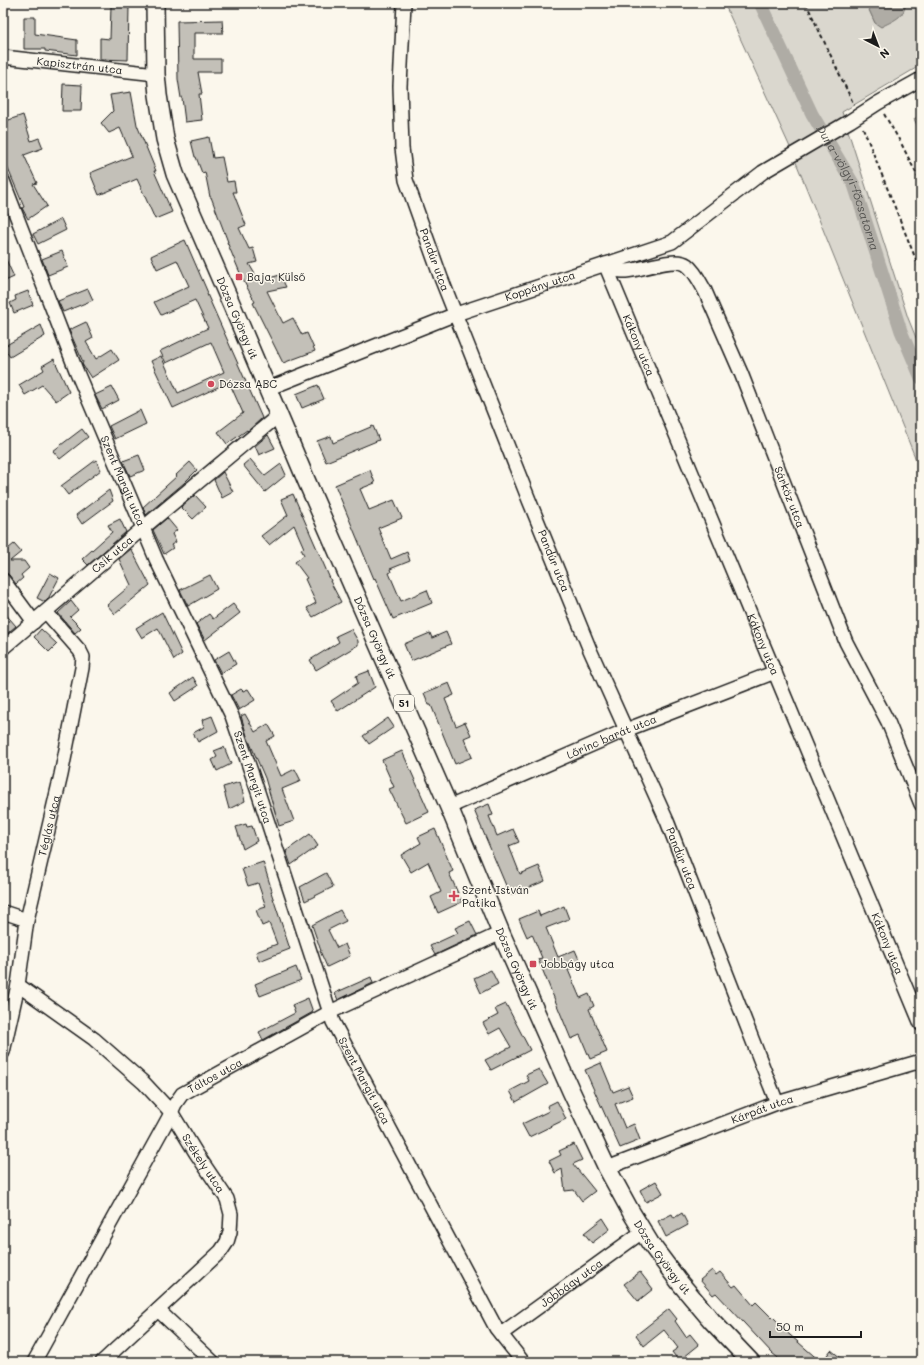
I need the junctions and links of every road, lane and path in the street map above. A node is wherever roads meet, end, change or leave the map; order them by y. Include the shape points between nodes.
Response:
1 (155, 3) edge
2 (404, 3) edge
3 (806, 3) edge
4 (3, 57) edge
5 (156, 74) junction
6 (921, 79) edge
7 (878, 102) junction
8 (854, 118) junction
9 (3, 181) edge
10 (921, 183) edge
11 (607, 267) junction
12 (921, 272) edge
13 (456, 314) junction
14 (267, 389) junction
15 (279, 415) junction
16 (143, 528) junction
17 (3, 580) edge
18 (46, 612) junction
19 (34, 622) junction
20 (3, 648) edge
21 (775, 672) junction
22 (626, 730) junction
23 (921, 804) edge
24 (449, 807) junction
25 (3, 912) edge
26 (27, 920) junction
27 (501, 933) junction
28 (18, 985) junction
29 (330, 1012) junction
30 (921, 1024) edge
31 (3, 1052) edge
32 (921, 1061) edge
33 (777, 1103) junction
34 (171, 1112) junction
35 (607, 1168) junction
36 (642, 1232) junction
37 (158, 1310) junction
38 (501, 1334) junction
39 (34, 1362) edge
40 (102, 1362) edge
41 (213, 1362) edge
42 (523, 1362) edge
43 (751, 1362) edge

1 - 5 main road, Dózsa György út / 51
2 - 13 street, Pandúr utca via 400,86 406,180
3 - 8 path
4 - 5 street, Kapisztrán utca
5 - 14 main road, Dózsa György út / 51 via 162,126 175,174
6 - 7 street, Koppány utca
7 - 8 street, Koppány utca
7 - 10 path
8 - 11 street, Koppány utca via 763,172 672,242
8 - 12 path
9 - 16 street, Szent Margit utca via 76,370
11 - 13 street, Koppány utca
11 - 21 street, Kákony utca
11 - 23 street, Sárköz utca via 626,271 679,262 690,268 702,286 741,373 846,642 888,722
13 - 14 street, Koppány utca
13 - 22 street, Pandúr utca via 584,636
14 - 15 main road, Dózsa György út / 51
15 - 16 street, Csík utca
15 - 24 main road, Dózsa György út / 51
16 - 18 street, Csík utca
16 - 29 street, Szent Margit utca via 232,716
17 - 19 street
18 - 19 street, Csík utca
18 - 26 street, Téglás utca via 83,657 61,775
19 - 20 street, Csík utca
21 - 22 street, Lőrinc barát utca
21 - 30 street, Kákony utca
22 - 24 street, Lőrinc barát utca
22 - 33 street, Pandúr utca via 666,821
24 - 27 main road, Dózsa György út / 51
25 - 26 street
26 - 28 street, Téglás utca
27 - 29 street, Táltos utca
27 - 35 main road, Dózsa György út / 51
28 - 31 street, Téglás utca
28 - 34 street, Székely utca via 94,1039 144,1083
29 - 34 street, Táltos utca via 182,1094
29 - 38 street, Szent Margit utca via 333,1022
32 - 33 street, Kárpát utca
33 - 35 street, Kárpát utca
34 - 37 street, Székely utca via 227,1198 231,1214 227,1242 221,1251
34 - 39 street, Táltos utca
35 - 36 main road, Dózsa György út / 51
36 - 38 street, Jobbágy utca
36 - 43 main road, Dózsa György út / 51 via 680,1283
37 - 40 street, Székely utca
37 - 41 street
38 - 42 street, Szent Margit utca

